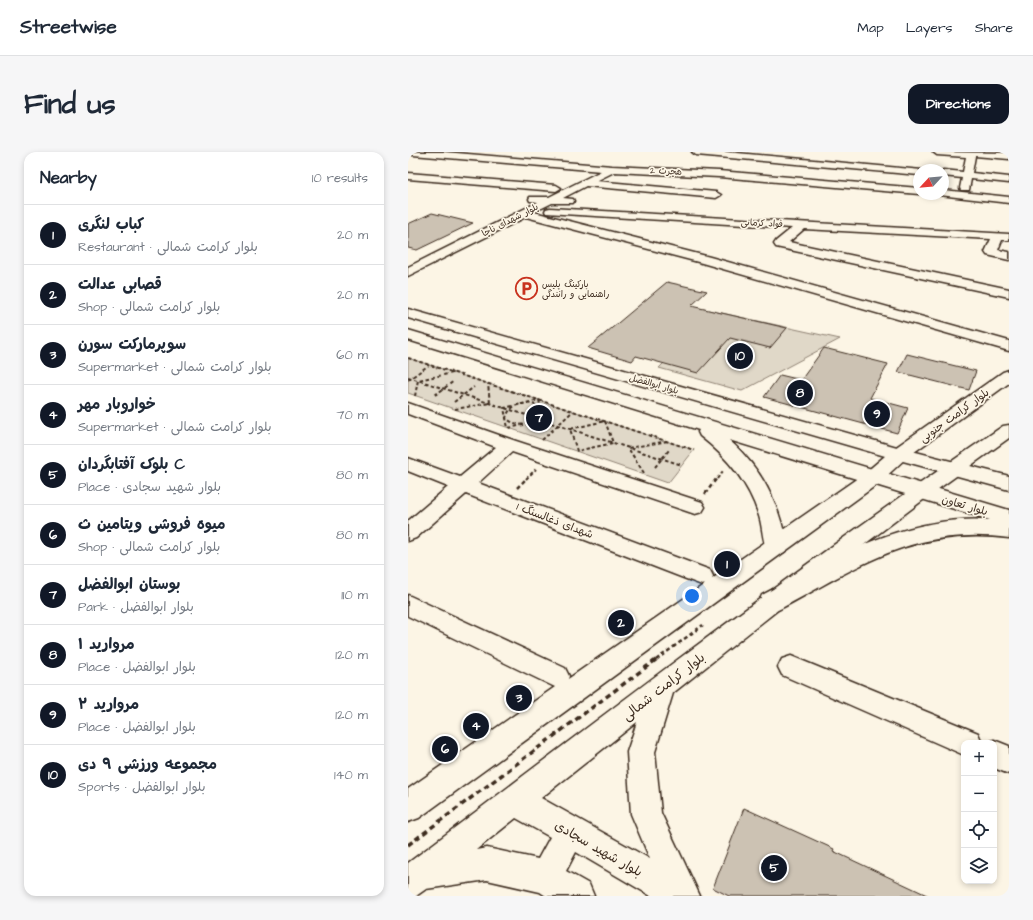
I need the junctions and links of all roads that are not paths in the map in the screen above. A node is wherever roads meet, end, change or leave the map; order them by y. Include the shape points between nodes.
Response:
1 (414, 152) edge
2 (696, 152) edge
3 (937, 152) edge
4 (435, 153) edge
5 (971, 153) edge
6 (1009, 156) edge
7 (600, 168) junction
8 (612, 169) junction
9 (913, 171) edge
10 (949, 174) edge
11 (967, 175) junction
12 (408, 176) edge
13 (1009, 180) edge
14 (585, 183) junction
15 (557, 188) junction
16 (913, 190) edge
17 (949, 194) edge
18 (716, 195) dead end
19 (964, 195) junction
20 (550, 200) junction
21 (1009, 200) edge
22 (526, 208) junction
23 (802, 225) junction
24 (1009, 227) edge
25 (1003, 237) edge
26 (1009, 256) edge
27 (408, 261) edge
28 (408, 272) edge
29 (1009, 293) edge
30 (408, 313) edge
31 (408, 335) edge
32 (408, 345) edge
33 (1009, 346) edge
34 (452, 348) junction
35 (1009, 376) edge
36 (412, 402) edge
37 (693, 422) junction
38 (1009, 430) edge
39 (509, 436) junction
40 (899, 454) junction
41 (408, 464) edge
42 (955, 469) junction
43 (872, 478) junction
44 (1009, 483) edge
45 (462, 485) junction
46 (920, 492) junction
47 (695, 507) road end
48 (1009, 518) edge
49 (1009, 530) edge
50 (408, 533) edge
51 (776, 546) junction
52 (702, 576) dead end
53 (772, 602) junction
54 (408, 605) edge
55 (791, 667) dead end
56 (556, 676) dead end
57 (662, 686) junction
58 (961, 740) edge
59 (997, 755) edge
60 (1009, 760) edge
61 (515, 800) junction
62 (408, 807) edge
63 (570, 831) junction
64 (546, 877) junction
65 (413, 879) edge
66 (577, 896) edge
67 (682, 896) edge

1 - 4 street, هجرت 2
2 - 9 street
3 - 5 street
4 - 7 street, هجرت 2
5 - 6 street
5 - 11 street
7 - 8 street, هجرت 2
7 - 15 street, بلوار شهدای ناجا
8 - 14 street, بلوار شهدای ناجا
8 - 16 street, هجرت 2 via 719,174
10 - 11 street
11 - 13 street
11 - 19 street
12 - 15 street
14 - 18 street
14 - 20 street, بلوار شهدای ناجا
15 - 22 street, بلوار شهدای ناجا
17 - 19 street
19 - 21 street
20 - 22 street, بلوار شهدای ناجا
20 - 24 street, فواد کرمانی
22 - 23 street, فواد کرمانی
22 - 27 street, بلوار شهدای ناجا
22 - 28 street, بلوار شهدای ناجا
22 - 33 street
23 - 25 street, فواد کرمانی
23 - 29 street via 780,244
25 - 26 street via 991,252
30 - 40 main road, بلوار ابوالفضل
31 - 34 main road
32 - 34 main road
34 - 37 main road
35 - 40 street, بلوار کرامت جنوبی
36 - 39 street
37 - 43 main road
37 - 51 main road via 718,439 757,485 769,514
38 - 42 street
39 - 45 street
39 - 47 street via 530,452
40 - 42 main road, بلوار ابوالفضل
40 - 43 street, بلوار کرامت جنوبی
41 - 45 street, شهدای ذغالسنگ 1
42 - 44 main road
42 - 46 street, بلوار کرامت شمالی
43 - 46 main road, بلوار تعاون
43 - 51 street
45 - 50 street
45 - 52 street, شهدای ذغالسنگ 1
46 - 48 main road, بلوار تعاون
46 - 53 street, بلوار کرامت شمالی
49 - 53 main road via 989,527 946,529 906,536 870,550
51 - 62 street
53 - 57 street, بلوار کرامت شمالی
54 - 56 street
55 - 58 street
57 - 61 street, بلوار کرامت شمالی
57 - 67 street via 640,752 646,814
59 - 60 street
61 - 63 street, بلوار شهید سجادی
61 - 65 street, بلوار کرامت شمالی
63 - 64 street
63 - 67 street, بلوار شهید سجادی
64 - 65 street via 487,864
64 - 66 street

